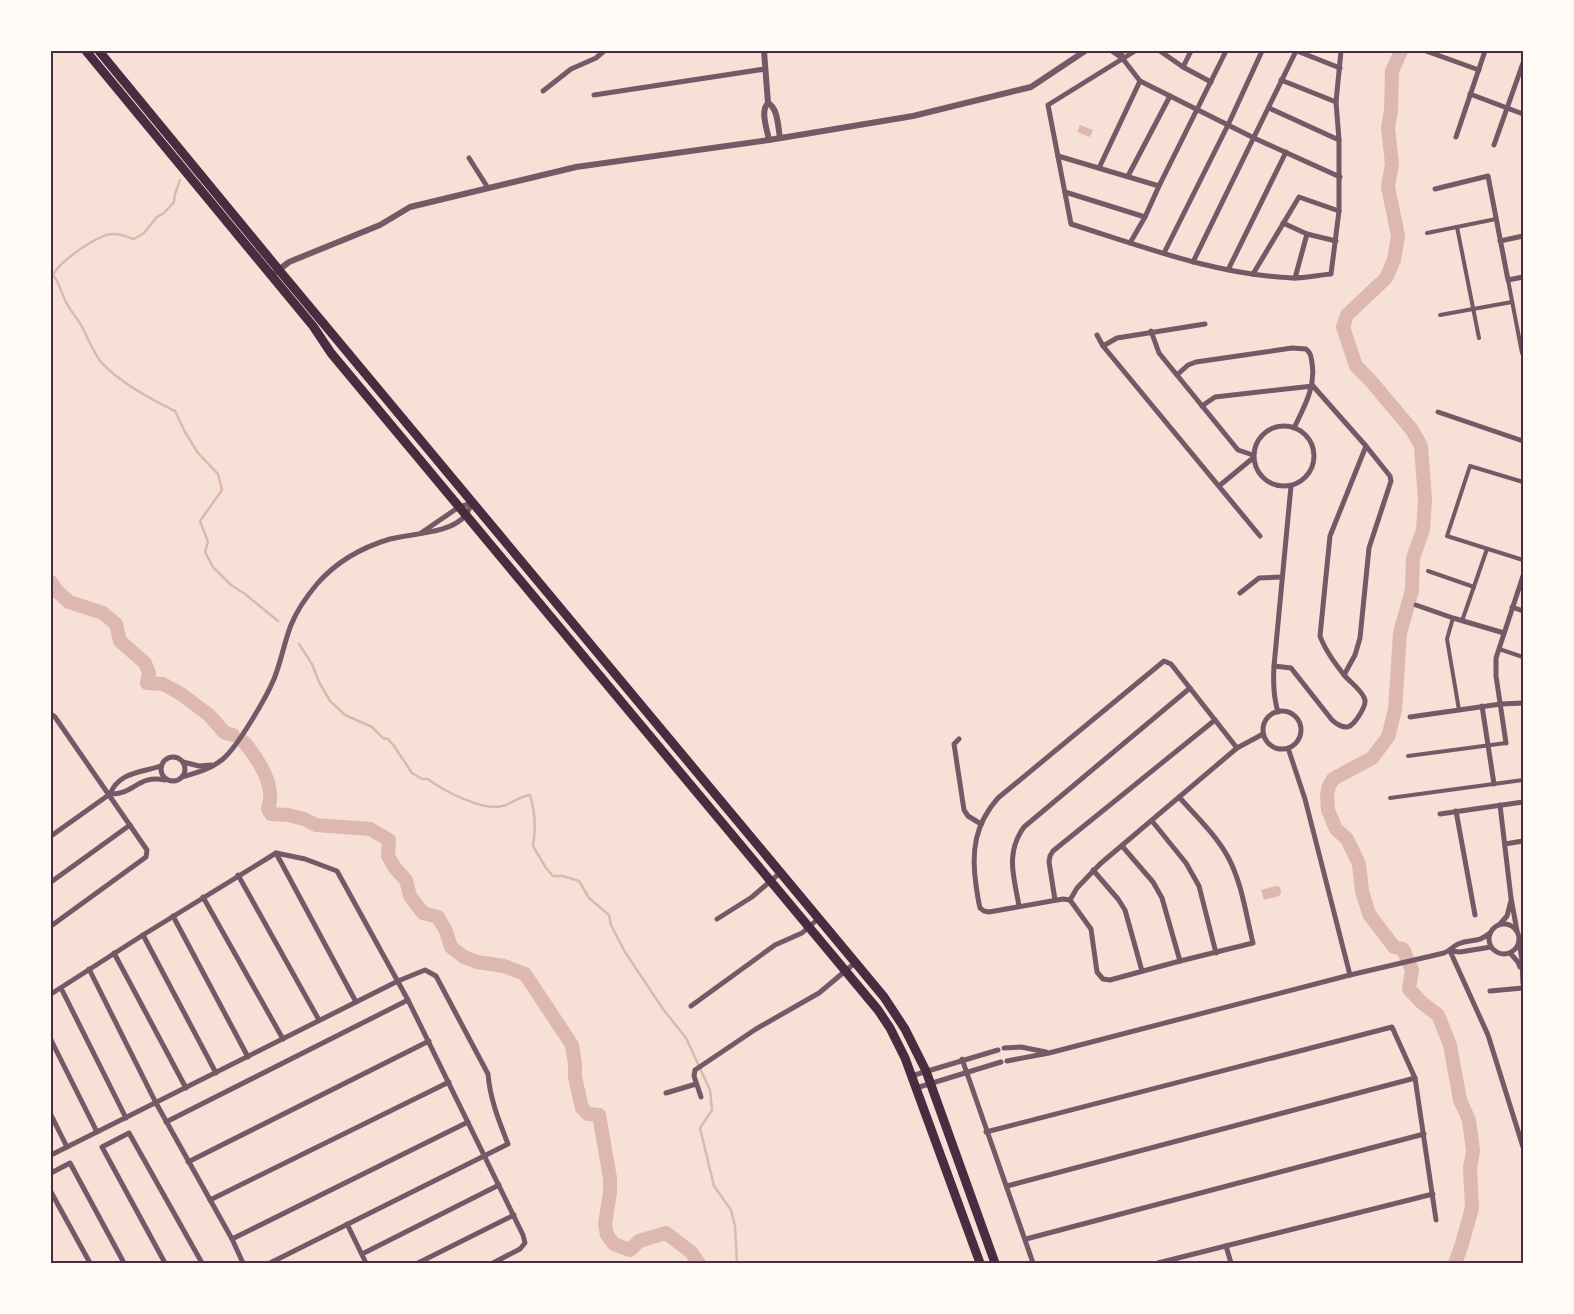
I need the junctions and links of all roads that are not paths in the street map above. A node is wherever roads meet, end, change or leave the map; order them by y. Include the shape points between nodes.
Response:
1 (86, 51) edge
2 (99, 51) edge
3 (604, 51) edge
4 (764, 51) edge
5 (1085, 51) edge
6 (1112, 51) edge
7 (1121, 51) edge
8 (1135, 51) edge
9 (1160, 51) edge
10 (1191, 51) edge
11 (1226, 51) edge
12 (1262, 51) edge
13 (1297, 51) edge
14 (1341, 51) edge
15 (1426, 51) edge
16 (1485, 51) edge
17 (1123, 59) junction
18 (1523, 63) edge
19 (1183, 67) junction
20 (765, 68) junction
21 (1340, 68) junction
22 (1479, 70) junction
23 (1281, 80) junction
24 (1140, 81) junction
25 (1211, 82) junction
26 (543, 91) dead end
27 (1470, 94) junction
28 (594, 95) dead end
29 (1170, 96) junction
30 (132, 100) junction
31 (1336, 102) junction
32 (768, 103) junction
33 (1269, 108) junction
34 (1507, 108) junction
35 (1197, 111) junction
36 (1523, 114) edge
37 (1228, 125) junction
38 (1456, 137) dead end
39 (780, 138) junction
40 (1254, 138) junction
41 (172, 139) junction
42 (769, 140) junction
43 (1339, 140) junction
44 (1494, 145) dead end
45 (164, 146) junction
46 (1286, 152) junction
47 (1058, 156) junction
48 (469, 158) dead end
49 (1099, 168) junction
50 (1128, 176) junction
51 (1340, 176) junction
52 (1159, 186) junction
53 (488, 188) junction
54 (1435, 189) dead end
55 (1065, 192) junction
56 (1339, 211) junction
57 (1145, 217) junction
58 (1496, 219) junction
59 (1283, 224) junction
60 (1457, 227) junction
61 (1427, 233) dead end
62 (1307, 234) junction
63 (1523, 236) edge
64 (1336, 241) junction
65 (1500, 241) junction
66 (1130, 243) junction
67 (1164, 253) junction
68 (1193, 262) junction
69 (279, 270) junction
70 (1228, 270) junction
71 (1254, 274) junction
72 (271, 276) junction
73 (1523, 277) edge
74 (1295, 278) junction
75 (1508, 280) junction
76 (1512, 302) junction
77 (1473, 309) junction
78 (1440, 316) dead end
79 (1205, 324) dead end
80 (1151, 331) junction
81 (1097, 335) dead end
82 (1478, 338) dead end
83 (1103, 346) junction
84 (1522, 353) edge
85 (1176, 376) junction
86 (1312, 386) junction
87 (1202, 406) junction
88 (1438, 412) dead end
89 (1294, 428) junction
90 (1523, 440) edge
91 (1366, 446) junction
92 (1253, 457) junction
93 (1523, 482) edge
94 (1220, 486) junction
95 (1291, 486) junction
96 (472, 503) junction
97 (459, 507) junction
98 (466, 515) junction
99 (420, 533) junction
100 (1260, 536) dead end
101 (1487, 549) junction
102 (1523, 560) edge
103 (1428, 571) dead end
104 (1523, 576) edge
105 (1282, 577) junction
106 (1474, 587) junction
107 (1240, 593) dead end
108 (1416, 605) dead end
109 (1512, 607) junction
110 (1523, 611) edge
111 (1453, 618) junction
112 (1462, 621) junction
113 (1504, 633) junction
114 (1499, 649) junction
115 (1523, 657) edge
116 (1274, 666) junction
117 (1344, 675) junction
118 (1190, 688) junction
119 (1523, 703) edge
120 (1501, 704) junction
121 (1482, 706) junction
122 (1459, 710) junction
123 (1278, 712) junction
124 (51, 714) edge
125 (1410, 717) dead end
126 (1215, 720) junction
127 (1264, 737) junction
128 (959, 739) dead end
129 (1506, 743) joint
130 (1488, 746) junction
131 (1237, 748) junction
132 (1288, 748) junction
133 (1408, 756) dead end
134 (183, 762) junction
135 (214, 765) junction
136 (160, 766) junction
137 (182, 778) junction
138 (167, 780) junction
139 (1523, 780) edge
140 (1494, 784) junction
141 (715, 793) junction
142 (110, 794) junction
143 (1179, 797) junction
144 (1390, 798) dead end
145 (704, 802) junction
146 (1523, 802) edge
147 (1500, 805) junction
148 (1456, 811) junction
149 (1440, 814) dead end
150 (1152, 821) junction
151 (981, 824) junction
152 (130, 825) junction
153 (51, 836) edge
154 (1523, 842) edge
155 (1505, 844) junction
156 (1122, 846) junction
157 (276, 854) junction
158 (1094, 870) junction
159 (781, 872) junction
160 (238, 875) junction
161 (770, 881) junction
162 (51, 882) edge
163 (203, 897) junction
164 (1511, 898) junction
165 (1055, 900) junction
166 (1070, 900) junction
167 (1019, 906) junction
168 (1475, 915) dead end
169 (173, 916) junction
170 (819, 918) junction
171 (717, 919) dead end
172 (1500, 924) junction
173 (51, 926) edge
174 (809, 927) junction
175 (1517, 931) junction
176 (1490, 933) junction
177 (143, 935) junction
178 (1519, 941) junction
179 (1491, 947) junction
180 (1450, 951) junction
181 (114, 953) junction
182 (1216, 953) junction
183 (1510, 953) junction
184 (1180, 961) junction
185 (856, 962) junction
186 (89, 969) junction
187 (1521, 970) junction
188 (846, 971) junction
189 (1142, 971) junction
190 (1350, 975) junction
191 (398, 981) junction
192 (1523, 984) edge
193 (61, 988) junction
194 (1523, 988) edge
195 (1490, 991) dead end
196 (51, 994) edge
197 (408, 1000) junction
198 (356, 1002) junction
199 (691, 1006) dead end
200 (319, 1020) junction
201 (283, 1039) junction
202 (51, 1040) edge
203 (429, 1042) junction
204 (1049, 1053) junction
205 (248, 1056) junction
206 (962, 1059) junction
207 (926, 1071) junction
208 (966, 1072) junction
209 (216, 1073) junction
210 (911, 1076) junction
211 (1415, 1078) junction
212 (449, 1082) junction
213 (696, 1084) junction
214 (930, 1084) junction
215 (186, 1088) junction
216 (916, 1088) junction
217 (666, 1093) dead end
218 (701, 1097) dead end
219 (156, 1103) junction
220 (51, 1115) edge
221 (126, 1118) junction
222 (166, 1122) junction
223 (468, 1122) junction
224 (97, 1132) junction
225 (986, 1132) junction
226 (1424, 1134) junction
227 (67, 1147) junction
228 (1523, 1147) edge
229 (51, 1155) edge
230 (484, 1155) junction
231 (188, 1162) junction
232 (51, 1173) edge
233 (499, 1185) junction
234 (1007, 1186) junction
235 (51, 1192) edge
236 (1432, 1194) junction
237 (210, 1200) junction
238 (514, 1215) junction
239 (1436, 1220) dead end
240 (347, 1224) junction
241 (232, 1239) junction
242 (1026, 1239) junction
243 (1226, 1246) junction
244 (362, 1254) junction
245 (90, 1263) edge
246 (124, 1263) edge
247 (165, 1263) edge
248 (202, 1263) edge
249 (242, 1263) edge
250 (270, 1263) edge
251 (366, 1263) edge
252 (418, 1263) edge
253 (493, 1263) edge
254 (980, 1263) edge
255 (995, 1263) edge
256 (1033, 1263) edge
257 (1158, 1263) edge
258 (1231, 1263) edge

1 - 30 highway
2 - 30 highway
3 - 26 street via 571,69
4 - 20 street
5 - 39 street via 1031,88 912,116
6 - 17 street
7 - 17 street
8 - 17 street
9 - 19 street
10 - 19 street
11 - 25 street
12 - 37 street
13 - 21 street
13 - 23 street
14 - 21 street
15 - 22 street
16 - 22 street
17 - 24 street
17 - 47 street via 1048,105
18 - 34 street
19 - 25 street
20 - 28 street
20 - 32 street
21 - 31 street
22 - 27 street
23 - 31 street
23 - 33 street
24 - 29 street
24 - 49 street
25 - 35 street
27 - 34 street
27 - 38 street
29 - 35 street
29 - 50 street
30 - 41 highway
30 - 45 highway
31 - 43 street
32 - 39 street via 774,110
32 - 42 street via 764,111
33 - 40 street
33 - 43 street
34 - 36 street
34 - 44 street
35 - 37 street
35 - 52 street
37 - 40 street
37 - 67 street
39 - 42 street
40 - 46 street
40 - 68 street
41 - 45 highway
41 - 69 highway
42 - 53 street via 576,167
43 - 51 street
45 - 72 highway
46 - 51 street
46 - 70 street
47 - 49 street
47 - 55 street
48 - 53 street
49 - 50 street
50 - 52 street
51 - 56 street
52 - 57 street
53 - 69 street via 410,207 380,225 310,253
54 - 58 street via 1488,176
55 - 57 street
55 - 66 street via 1071,224
56 - 59 street via 1299,197
56 - 64 street
57 - 66 street
58 - 60 street
58 - 65 street
59 - 62 street
59 - 71 street
60 - 61 street
60 - 77 street
62 - 64 street
62 - 74 street
63 - 65 street
64 - 74 street via 1331,274
65 - 75 street
66 - 67 street
67 - 68 street
68 - 70 street
69 - 72 street
69 - 96 highway
70 - 71 street
71 - 74 street
72 - 97 highway
73 - 75 street
75 - 76 street
76 - 77 street
76 - 84 street
77 - 78 street
77 - 82 street
79 - 80 street
80 - 83 street via 1117,338
80 - 85 street via 1157,350
81 - 83 street
83 - 94 street
85 - 86 street via 1192,363 1297,348 1306,349 1311,355
85 - 87 street
86 - 87 street via 1214,397
86 - 89 street
86 - 91 street
87 - 92 street via 1238,450
88 - 90 street
89 - 92 street via 1280,426 1267,431 1258,441
89 - 95 street via 1308,438 1314,454 1306,478
91 - 117 street via 1330,536 1324,591 1320,636
91 - 117 street via 1391,481 1369,548 1360,638
92 - 94 street
92 - 95 street via 1263,478 1276,486
93 - 101 street via 1470,466 1446,536
94 - 100 street
95 - 105 street
96 - 97 street
96 - 98 street
96 - 141 highway
97 - 98 highway
97 - 99 street
98 - 99 street via 437,531
98 - 145 highway
99 - 135 street via 391,539 356,553 317,584 291,624 267,694 231,749
101 - 102 street
101 - 106 street
103 - 106 street
104 - 109 street
105 - 107 street via 1258,578
105 - 116 street
106 - 112 street
108 - 111 street
109 - 110 street
109 - 113 street
111 - 112 street
111 - 122 street via 1448,638
112 - 113 street
113 - 114 street
114 - 115 street
114 - 120 street via 1495,667
116 - 117 street via 1291,668 1332,720 1344,727 1350,726 1365,703 1362,694
116 - 123 street via 1274,701
118 - 126 street
118 - 151 street via 1168,662 1157,665 998,798
118 - 167 street via 1024,827 1012,856
119 - 120 street
120 - 121 street
120 - 129 street
121 - 122 street
121 - 130 street
122 - 125 street
123 - 127 street via 1268,718 1263,728
123 - 132 street via 1290,713 1300,728 1298,740
124 - 142 street
126 - 131 street
126 - 165 street via 1054,851 1049,862
127 - 131 street
127 - 132 street via 1275,748
128 - 151 street via 954,744 964,810
129 - 130 street
130 - 133 street
130 - 140 street
131 - 143 street
132 - 190 street via 1305,799
134 - 135 street
134 - 136 street via 168,758
134 - 137 street
135 - 137 street
136 - 138 street via 161,774
136 - 142 street via 126,776 114,784
137 - 138 street via 175,782
138 - 142 street via 148,778 120,794
139 - 140 street
140 - 144 street
141 - 145 highway
141 - 159 highway
142 - 152 street
142 - 153 street
143 - 150 street
143 - 182 street via 1212,834 1228,858 1251,934 1253,943
145 - 161 highway
146 - 147 street
147 - 148 street
147 - 155 street
148 - 149 street
148 - 168 street
150 - 156 street
150 - 182 street via 1186,863 1199,886
151 - 167 street via 973,866 980,908 989,912
152 - 162 street
152 - 173 street via 147,850 146,857
154 - 155 street
155 - 164 street
156 - 158 street
156 - 184 street via 1153,882 1162,898
157 - 160 street
157 - 191 street via 305,859 337,871
157 - 198 street
158 - 166 street
158 - 189 street via 1125,910
159 - 161 street
159 - 170 highway
160 - 163 street
160 - 200 street
161 - 171 street via 752,897
161 - 174 highway
163 - 169 street
163 - 201 street
164 - 172 street via 1507,916
164 - 175 street
165 - 166 street
165 - 167 street
166 - 189 street via 1091,929 1100,976 1110,980
169 - 177 street
169 - 205 street
170 - 174 street
170 - 185 highway
172 - 175 street via 1510,925
172 - 176 street
174 - 188 highway
174 - 199 street via 775,945
175 - 178 street
176 - 179 street
176 - 180 street via 1482,940 1458,944
177 - 181 street
177 - 209 street
178 - 183 street
178 - 187 street
179 - 180 street
179 - 183 street via 1500,953
180 - 190 street
180 - 228 street via 1488,1036
181 - 186 street
181 - 215 street
182 - 184 street
183 - 187 street
184 - 189 street
185 - 188 street
185 - 207 highway via 897,1014
186 - 193 street
186 - 219 street
187 - 192 street
188 - 210 highway via 890,1028
188 - 213 street via 819,993 756,1029 696,1070
190 - 204 street
191 - 197 street
191 - 198 street
191 - 230 street via 425,970 436,976 481,1059 508,1144
193 - 196 street
193 - 221 street
194 - 195 street
197 - 203 street
197 - 222 street
198 - 200 street
200 - 201 street
201 - 205 street
202 - 224 street
203 - 212 street
203 - 231 street
204 - 206 street via 1022,1047
204 - 208 street
205 - 209 street
206 - 207 street
206 - 208 street
207 - 210 street
207 - 214 highway
208 - 214 street
208 - 225 street
209 - 215 street
210 - 216 highway
211 - 225 street via 1392,1026
211 - 226 street
211 - 234 street
212 - 223 street
212 - 237 street
213 - 217 street
213 - 218 street
214 - 216 street
214 - 255 highway
215 - 219 street
216 - 254 highway
219 - 221 street
219 - 222 street
220 - 227 street
221 - 224 street
222 - 231 street
223 - 230 street
223 - 241 street
224 - 227 street
225 - 234 street
226 - 236 street
226 - 242 street
227 - 229 street
230 - 233 street
230 - 240 street
231 - 237 street
232 - 246 street via 70,1163
233 - 238 street
233 - 244 street
234 - 242 street
235 - 245 street
236 - 239 street
236 - 243 street
237 - 241 street
238 - 252 street
238 - 253 street via 525,1243
240 - 244 street
240 - 250 street
241 - 249 street
242 - 256 street
243 - 257 street
243 - 258 street
244 - 251 street
247 - 248 street via 102,1147 129,1133

